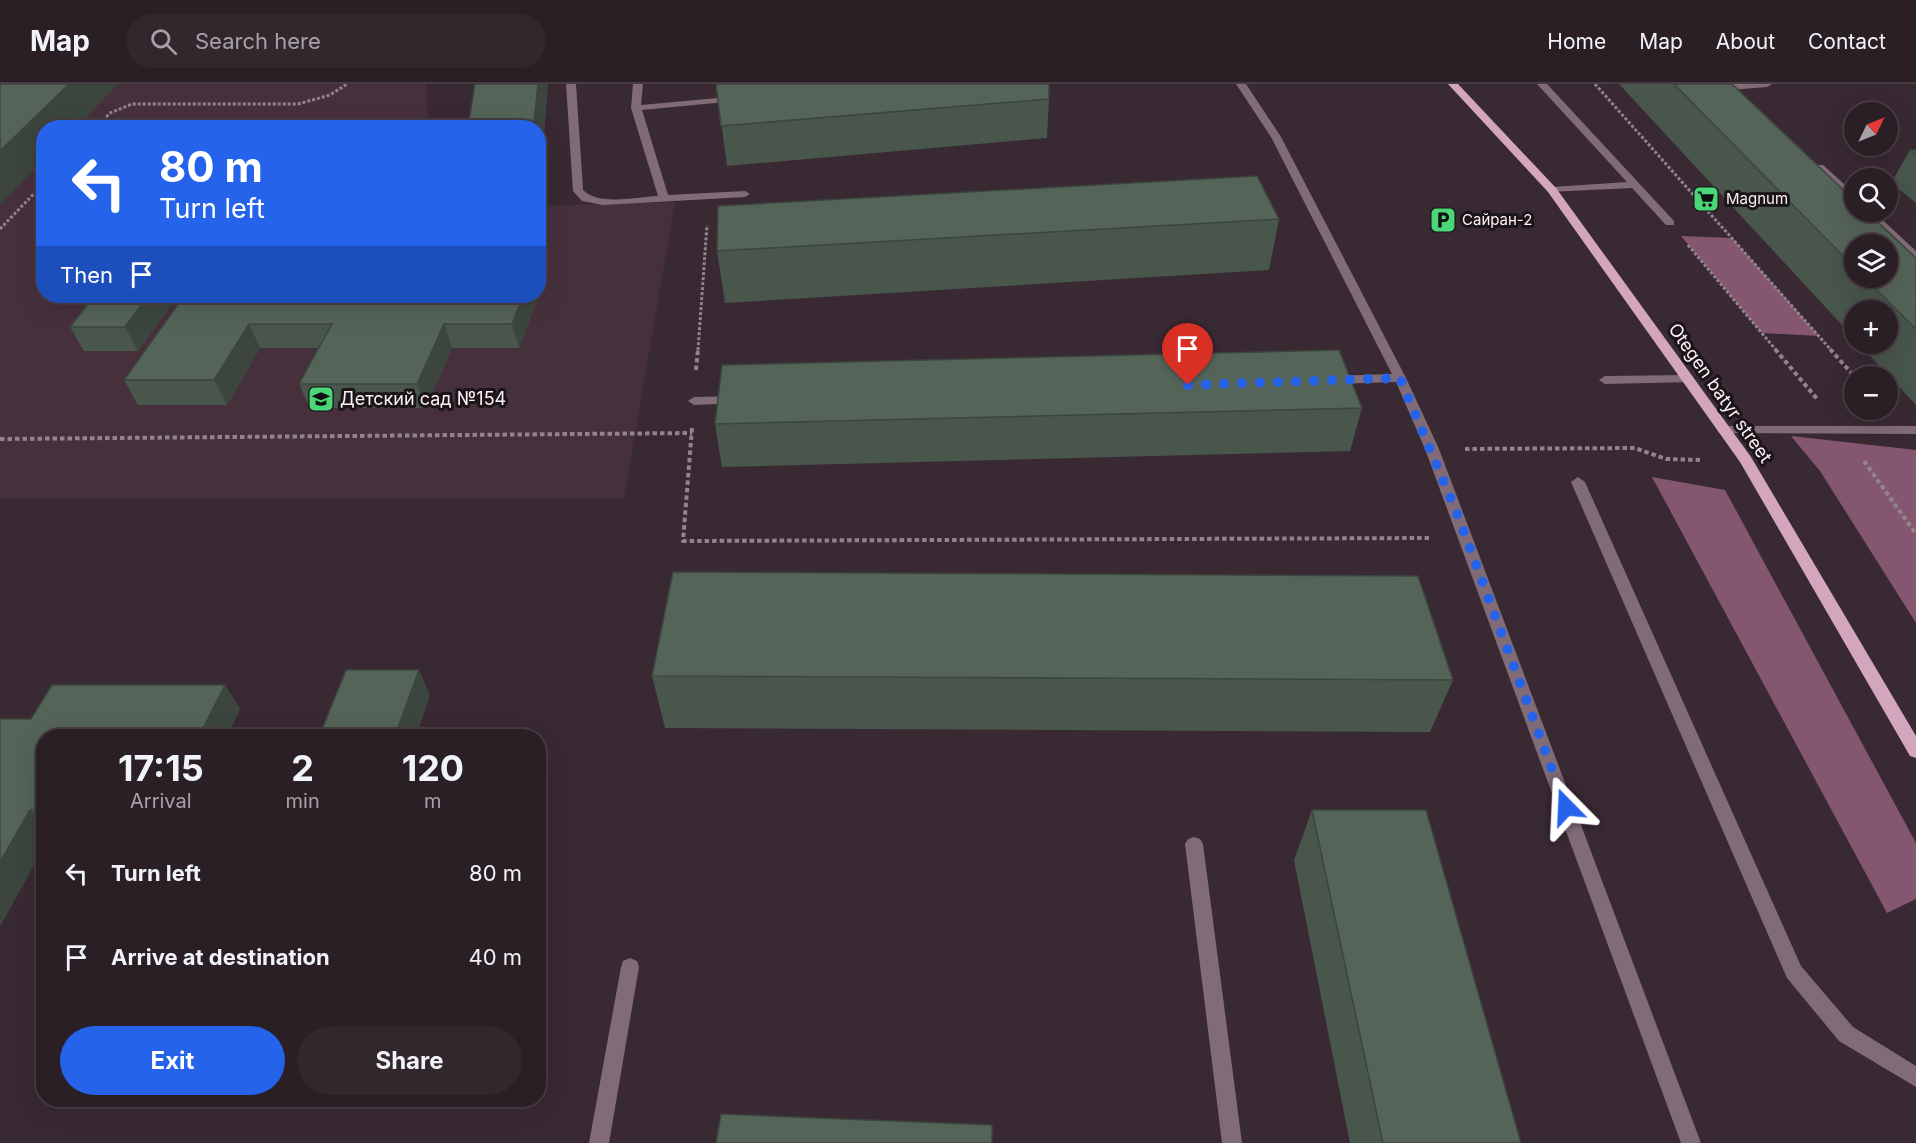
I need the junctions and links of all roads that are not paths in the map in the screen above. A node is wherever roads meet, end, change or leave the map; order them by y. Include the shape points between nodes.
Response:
1 (572, 84) edge
2 (638, 84) edge
3 (1241, 84) edge
4 (1453, 84) edge
5 (1542, 84) edge
6 (1767, 84) edge
7 (1727, 86) edge
8 (1739, 95) edge
9 (743, 97) edge
10 (636, 108) junction
11 (1810, 159) edge
12 (1637, 185) junction
13 (1552, 190) junction
14 (1844, 190) edge
15 (746, 194) dead end
16 (664, 199) junction
17 (1882, 222) edge
18 (1670, 224) road end
19 (1910, 243) edge
20 (1916, 256) edge
21 (1400, 378) junction
22 (1688, 379) junction
23 (1605, 380) dead end
24 (1316, 381) edge
25 (754, 399) edge
26 (694, 402) dead end
27 (1724, 430) junction
28 (1916, 430) edge
29 (1578, 482) dead end
30 (1916, 751) edge
31 (1194, 844) dead end
32 (630, 967) dead end
33 (1916, 1077) edge
34 (599, 1143) edge
35 (1232, 1143) edge
36 (1691, 1143) edge

1 - 16 street via 578,190 586,199 603,202
2 - 10 street
3 - 21 street via 1276,137
4 - 13 main road, Otegen batyr street
5 - 12 street
6 - 7 street
7 - 8 street
9 - 10 street
10 - 16 street
11 - 14 street
12 - 13 street
12 - 18 street
13 - 22 main road, Otegen batyr street
15 - 16 street
17 - 19 street
19 - 20 street
21 - 24 street
21 - 36 street via 1466,538
22 - 23 street
22 - 27 main road, Otegen batyr street
25 - 26 street
27 - 28 street
27 - 30 main road, Otegen batyr street via 1746,460
29 - 33 street via 1794,972 1846,1034
31 - 35 street
32 - 34 street

